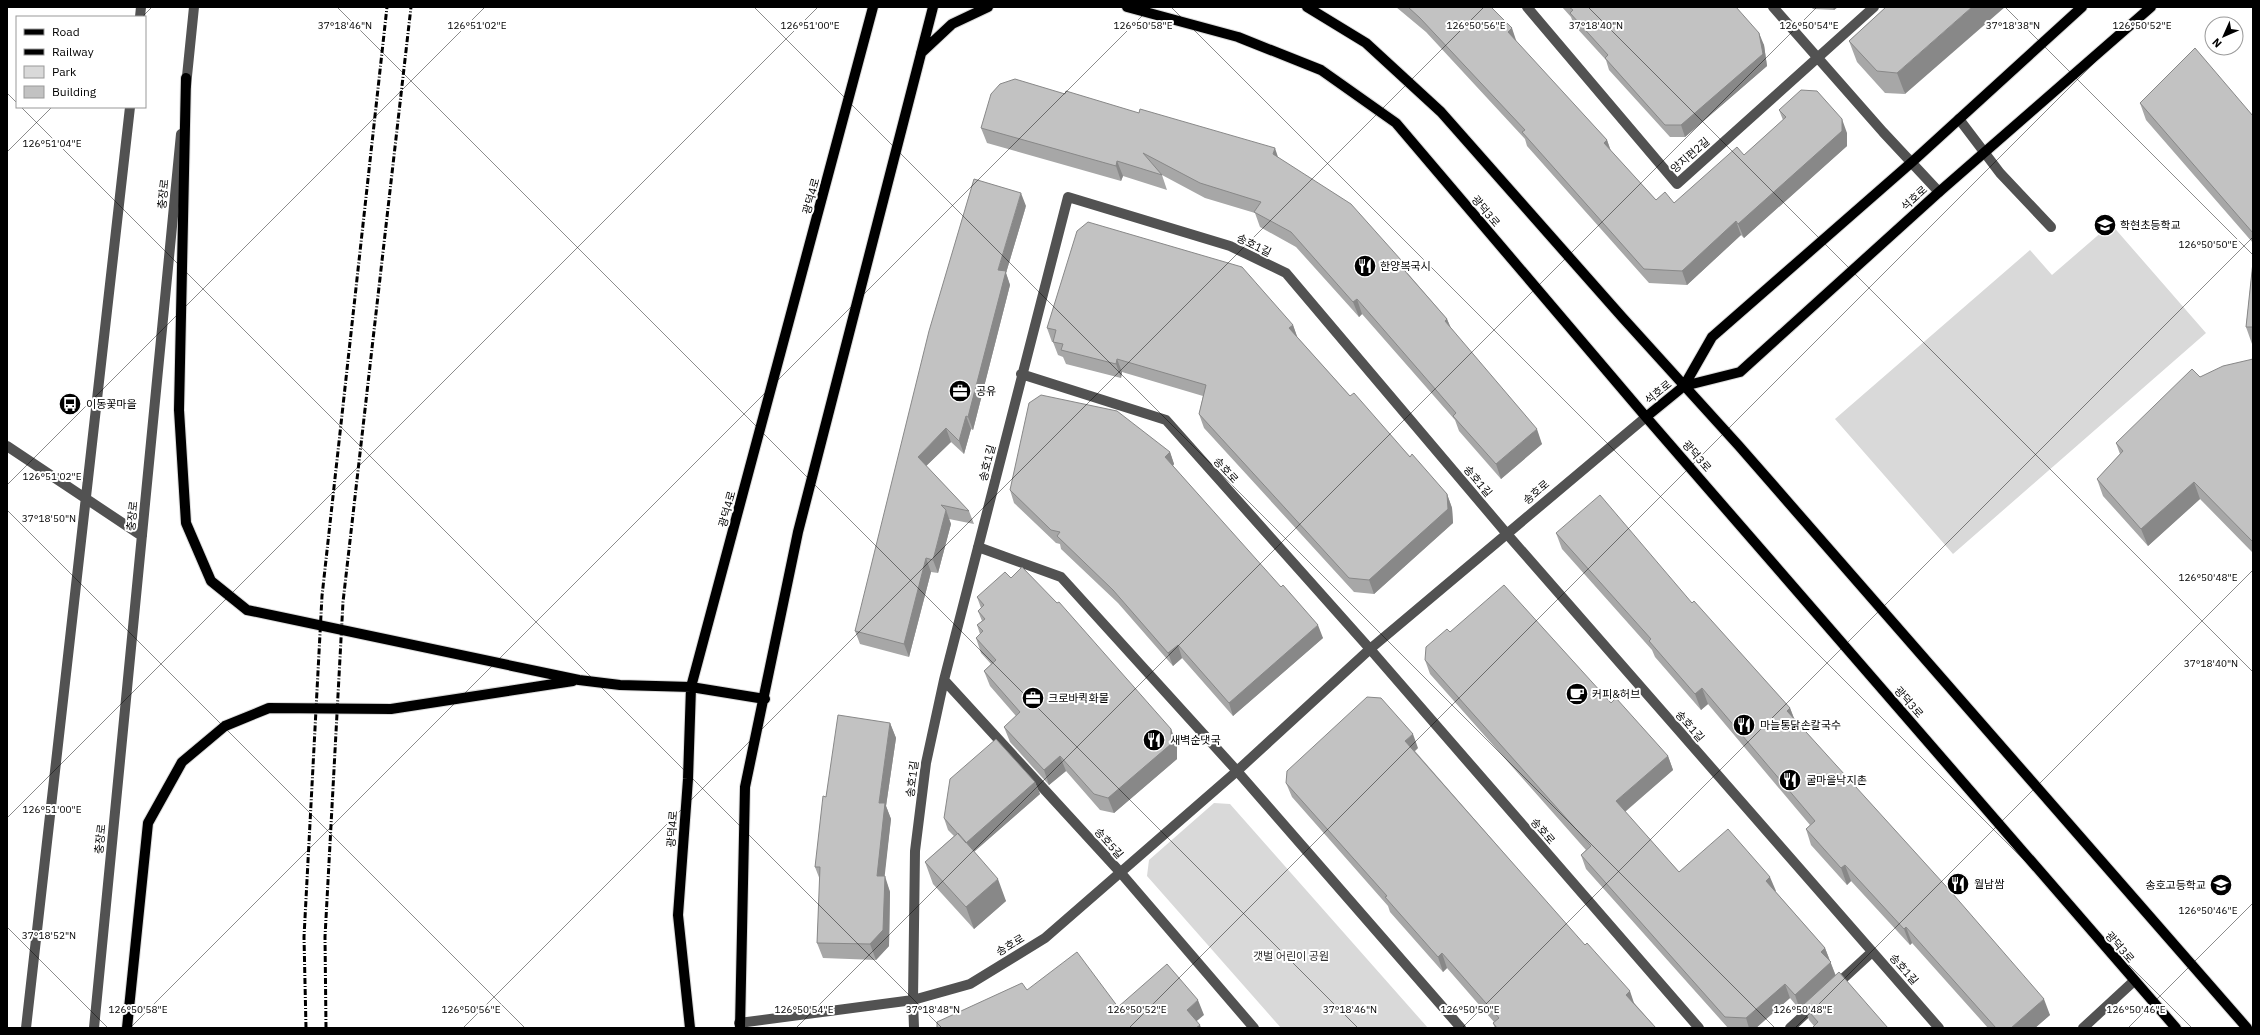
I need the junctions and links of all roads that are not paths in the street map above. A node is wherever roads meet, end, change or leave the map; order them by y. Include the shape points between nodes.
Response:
1 (194, 7) edge
2 (873, 7) edge
3 (933, 7) edge
4 (988, 7) edge
5 (1127, 7) edge
6 (1307, 7) edge
7 (1527, 7) edge
8 (1773, 7) edge
9 (1874, 7) edge
10 (2082, 7) edge
11 (2151, 7) edge
12 (921, 53) junction
13 (1817, 57) junction
14 (186, 78) junction
15 (130, 108) edge
16 (1959, 119) junction
17 (1985, 152) junction
18 (1912, 162) junction
19 (1939, 192) junction
20 (2052, 227) dead end
21 (1021, 374) junction
22 (1684, 386) junction
23 (1646, 417) junction
24 (7, 446) edge
25 (86, 499) junction
26 (1507, 534) junction
27 (142, 536) junction
28 (978, 547) junction
29 (1370, 650) junction
30 (579, 680) junction
31 (944, 680) junction
32 (691, 687) junction
33 (764, 699) junction
34 (1237, 771) junction
35 (1120, 872) junction
36 (1872, 952) junction
37 (2134, 982) junction
38 (912, 1000) junction
39 (740, 1025) edge
40 (1252, 1027) edge
41 (26, 1028) edge
42 (94, 1028) edge
43 (127, 1028) edge
44 (690, 1028) edge
45 (914, 1028) edge
46 (1461, 1028) edge
47 (1699, 1028) edge
48 (1790, 1028) edge
49 (1940, 1028) edge
50 (2083, 1028) edge
51 (2176, 1028) edge
52 (2247, 1028) edge

1 - 14 street, 충장로
2 - 32 main road, 광덕4로
3 - 12 main road
4 - 12 main road via 952,24
5 - 23 main road, 광덕3로 via 1238,37 1321,70 1396,123
6 - 22 main road via 1366,43 1441,112
7 - 13 street, 양지편2길 via 1677,184
8 - 13 street
9 - 13 street, 양지편2길
10 - 16 main road, 석호로
11 - 17 main road, 석호로
12 - 33 main road via 798,532
13 - 18 street
14 - 27 street, 충장로
14 - 30 main road via 179,410 186,523 211,581 247,610
15 - 25 street
16 - 17 street
16 - 18 main road, 석호로
17 - 19 main road, 석호로
17 - 20 street via 2000,173
18 - 19 street
18 - 22 main road, 석호로 via 1712,337
19 - 22 main road, 석호로 via 1740,372
21 - 26 street, 송호1길 via 1068,197 1230,246 1286,273
21 - 28 street, 송호1길
21 - 29 street, 송호로 via 1166,420
22 - 23 main road, 석호로
22 - 52 main road via 1740,446
23 - 26 street, 송호로
23 - 37 main road, 광덕3로
24 - 25 street
25 - 27 street
25 - 41 street
26 - 29 street, 송호로
26 - 36 street, 송호1길
27 - 42 street, 충장로
28 - 31 street, 송호1길
28 - 34 street via 1061,577
29 - 34 street, 송호로
29 - 47 street, 송호로
30 - 32 main road via 620,685
30 - 43 main road via 391,709 269,708 225,726 182,762 148,823
31 - 35 street, 송호5길
31 - 38 street, 송호1길 via 926,764 916,851
32 - 33 main road
32 - 44 main road, 광덕4로 via 688,779 678,915
33 - 39 main road via 745,787
34 - 35 street, 송호로
34 - 46 street
35 - 38 street, 송호로 via 1045,938 970,984
35 - 40 street, 송호5길
36 - 48 street
36 - 49 street, 송호1길
37 - 50 street
37 - 51 main road, 광덕3로
38 - 39 street, 송호로
38 - 45 street, 송호1길

